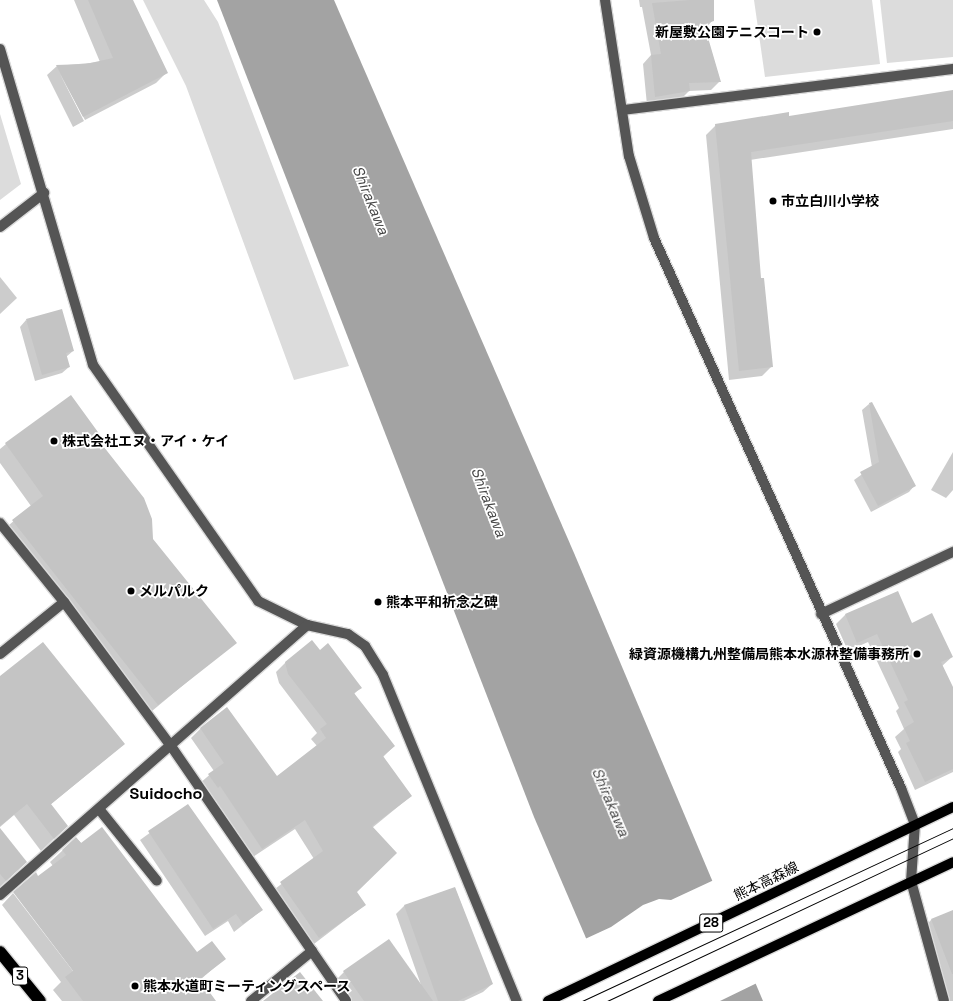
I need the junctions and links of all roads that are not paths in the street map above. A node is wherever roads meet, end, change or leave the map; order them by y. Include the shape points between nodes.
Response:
1 (605, 0) edge
2 (0, 49) edge
3 (953, 69) edge
4 (623, 110) junction
5 (44, 193) junction
6 (0, 227) edge
7 (0, 523) edge
8 (953, 552) edge
9 (64, 602) junction
10 (821, 614) junction
11 (307, 625) junction
12 (0, 654) edge
13 (171, 746) junction
14 (953, 807) edge
15 (99, 809) junction
16 (915, 824) junction
17 (953, 862) edge
18 (157, 881) dead end
19 (911, 881) junction
20 (0, 895) edge
21 (312, 951) junction
22 (0, 952) edge
23 (40, 1001) edge
24 (251, 1001) edge
25 (346, 1001) edge
26 (517, 1001) edge
27 (548, 1001) edge
28 (658, 1001) edge
29 (944, 1001) edge

1 - 4 street
2 - 5 street
3 - 4 street
4 - 10 street via 628,156 654,238
5 - 6 street
5 - 11 street via 93,365 258,601
7 - 9 street
8 - 10 street
9 - 12 street
9 - 13 street
10 - 16 street
11 - 13 street
11 - 26 street via 348,634 365,646 383,675
13 - 15 street
13 - 21 street
14 - 16 main road, 熊本高森線 / 28
15 - 18 street
15 - 20 street
16 - 19 street
16 - 27 main road, 熊本高森線 / 28
17 - 19 main road
19 - 28 main road
19 - 29 street
21 - 24 street
21 - 25 street
22 - 23 highway, 3

